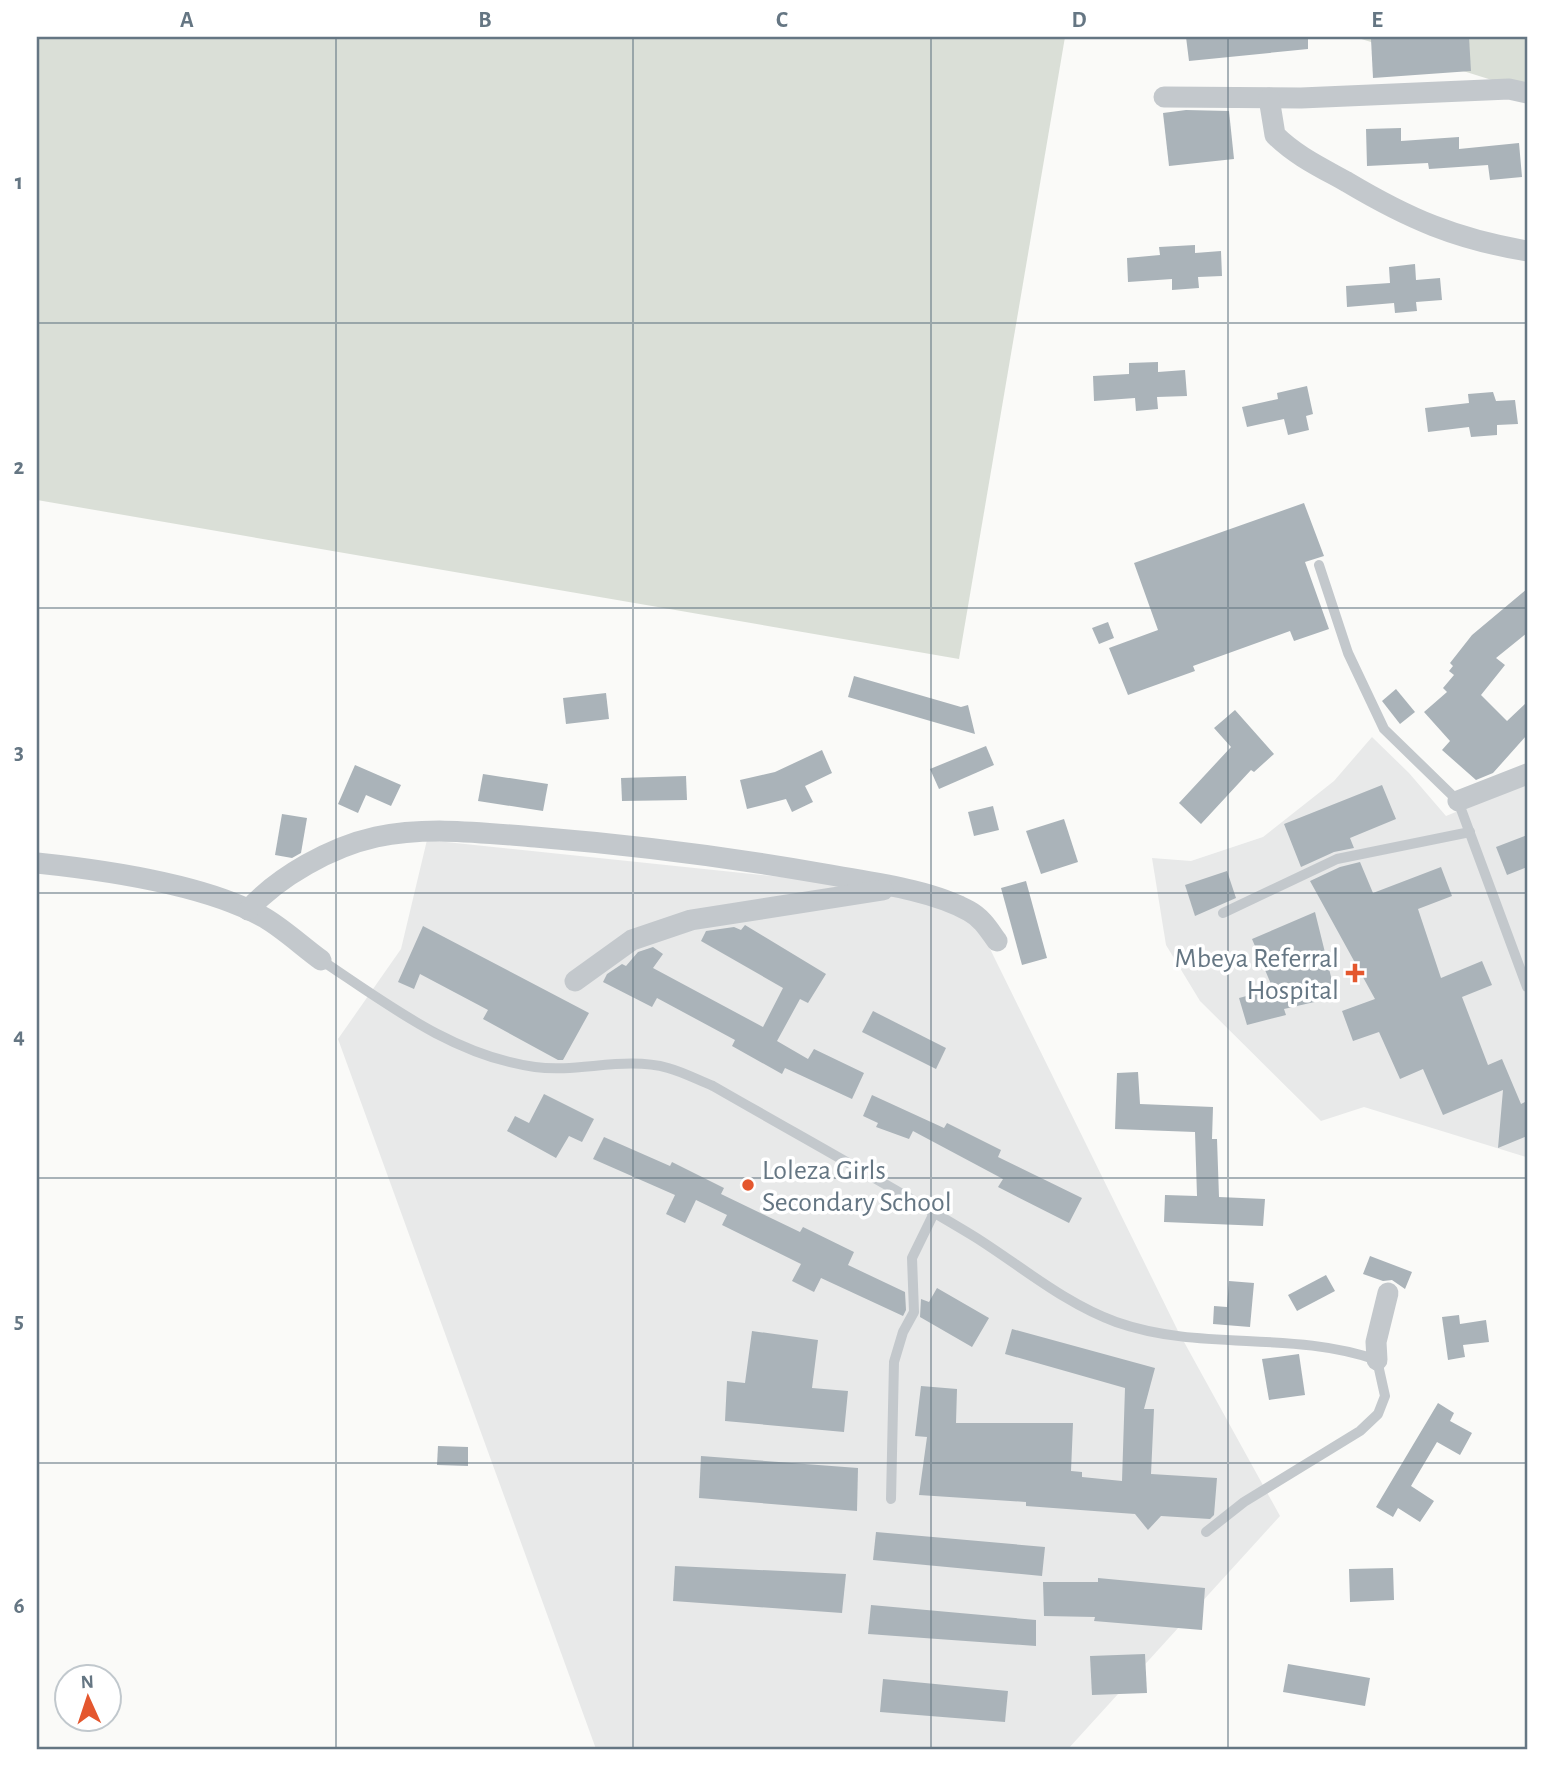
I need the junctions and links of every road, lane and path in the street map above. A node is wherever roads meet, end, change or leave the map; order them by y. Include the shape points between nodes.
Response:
1 (1527, 93) edge
2 (1164, 97) dead end
3 (1269, 98) junction
4 (1527, 251) edge
5 (1319, 565) dead end
6 (1527, 774) edge
7 (1458, 801) junction
8 (1470, 832) junction
9 (37, 863) edge
10 (894, 888) junction
11 (248, 910) junction
12 (1223, 914) dead end
13 (998, 942) dead end
14 (321, 960) joint
15 (575, 981) dead end
16 (1527, 987) edge
17 (934, 1213) junction
18 (1388, 1293) dead end
19 (1377, 1360) junction
20 (891, 1499) dead end
21 (1206, 1532) dead end

1 - 3 street via 1509,89
2 - 3 street
3 - 4 street via 1275,135 1317,166 1437,229
5 - 7 lane via 1348,653 1384,729
6 - 7 street
7 - 8 lane
8 - 12 lane via 1337,859
8 - 16 lane
9 - 11 street via 148,880
10 - 11 street via 722,855 471,832 407,833 340,850 293,874
10 - 13 street via 969,911
10 - 15 street via 691,920 632,940
11 - 14 street
14 - 17 lane via 409,1018 489,1057 565,1070 600,1065 667,1067 713,1086
17 - 19 lane via 1040,1281 1114,1321 1164,1336 1312,1344
17 - 20 lane via 912,1258 914,1312 894,1362
18 - 19 street via 1376,1342
19 - 21 lane via 1385,1396 1378,1414 1360,1432 1244,1502

